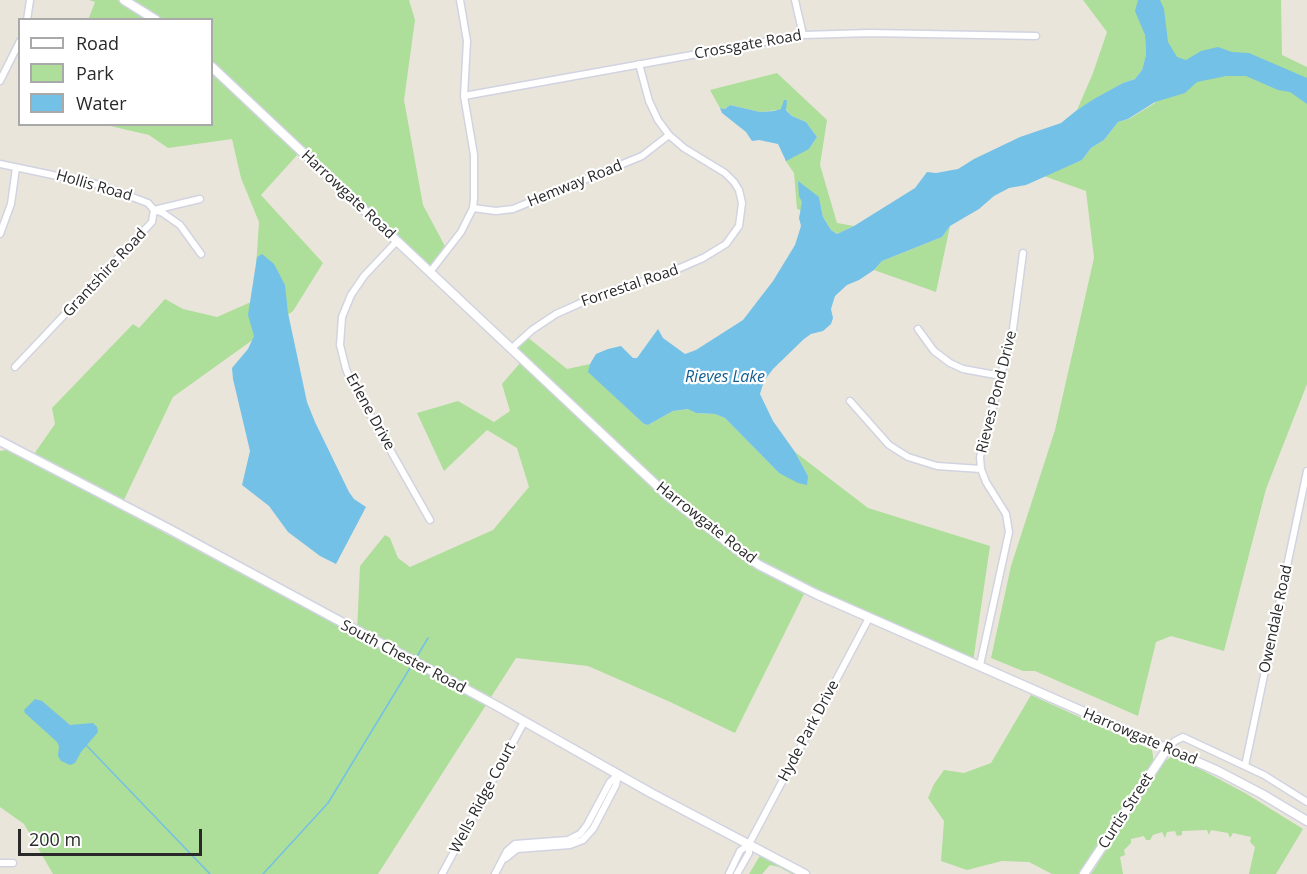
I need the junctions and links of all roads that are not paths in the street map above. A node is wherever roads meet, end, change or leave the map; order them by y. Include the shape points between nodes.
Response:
1 (30, 0) edge
2 (124, 0) edge
3 (459, 0) edge
4 (795, 0) edge
5 (27, 18) edge
6 (153, 18) edge
7 (803, 35) junction
8 (1036, 36) dead end
9 (18, 45) edge
10 (639, 64) junction
11 (213, 68) edge
12 (0, 81) edge
13 (464, 96) junction
14 (669, 135) junction
15 (0, 164) edge
16 (16, 168) junction
17 (200, 199) dead end
18 (473, 208) junction
19 (154, 210) junction
20 (0, 234) edge
21 (397, 242) junction
22 (1023, 253) dead end
23 (201, 254) dead end
24 (430, 272) junction
25 (918, 329) dead end
26 (511, 349) junction
27 (15, 367) dead end
28 (1001, 376) junction
29 (850, 401) dead end
30 (0, 441) edge
31 (981, 469) junction
32 (1307, 471) edge
33 (430, 520) dead end
34 (869, 618) junction
35 (980, 665) junction
36 (524, 722) junction
37 (1167, 749) junction
38 (1245, 766) junction
39 (618, 775) junction
40 (1307, 802) edge
41 (1307, 821) edge
42 (749, 844) junction
43 (0, 863) edge
44 (13, 863) dead end
45 (497, 871) edge
46 (442, 874) edge
47 (729, 874) edge
48 (736, 874) edge
49 (805, 874) edge
50 (1084, 874) edge

1 - 5 street
2 - 6 main road
3 - 13 street via 467,41
4 - 7 street
7 - 8 street, Crossgate Road
7 - 10 street, Crossgate Road
9 - 12 street
10 - 13 street, Crossgate Road
10 - 14 street via 649,102
11 - 21 main road, Harrowgate Road
13 - 18 street via 475,169
14 - 18 street, Hemway Road via 642,156 513,209
14 - 26 street, Forrestal Road via 730,178 741,196 742,218 730,239 666,274 556,314
15 - 16 street, Hollis Road
16 - 19 street, Hollis Road via 100,185 148,203
16 - 20 street via 11,204
17 - 19 street
18 - 24 street via 461,232
19 - 23 street, Hollis Road via 180,225
19 - 27 street, Grantshire Road via 152,222
21 - 24 main road, Harrowgate Road
21 - 33 street, Erlene Drive via 351,295 342,317 340,345 351,381
22 - 28 street, Rieves Pond Drive via 1013,329
24 - 26 main road, Harrowgate Road
25 - 28 street via 934,351 950,363
26 - 34 main road, Harrowgate Road via 669,497 716,534 759,565
28 - 31 street, Rieves Pond Drive via 981,449
29 - 31 street via 890,445 908,457 937,466
30 - 36 main road, South Chester Road
31 - 35 street, Rieves Pond Drive via 1002,505 1009,532
32 - 38 street, Owendale Road
34 - 35 main road, Harrowgate Road
34 - 42 street, Hyde Park Drive
35 - 37 main road, Harrowgate Road
36 - 39 main road, South Chester Road
36 - 46 street, Wells Ridge Court
37 - 38 street via 1183,737
37 - 41 main road, Harrowgate Road via 1249,787
37 - 50 main road, Curtis Street
38 - 40 street
39 - 42 main road, South Chester Road
39 - 45 street via 583,840 570,845 517,849
42 - 47 street, Hyde Park Drive via 740,851
42 - 48 street, Hyde Park Drive via 749,853
42 - 49 main road, South Chester Road
43 - 44 street

